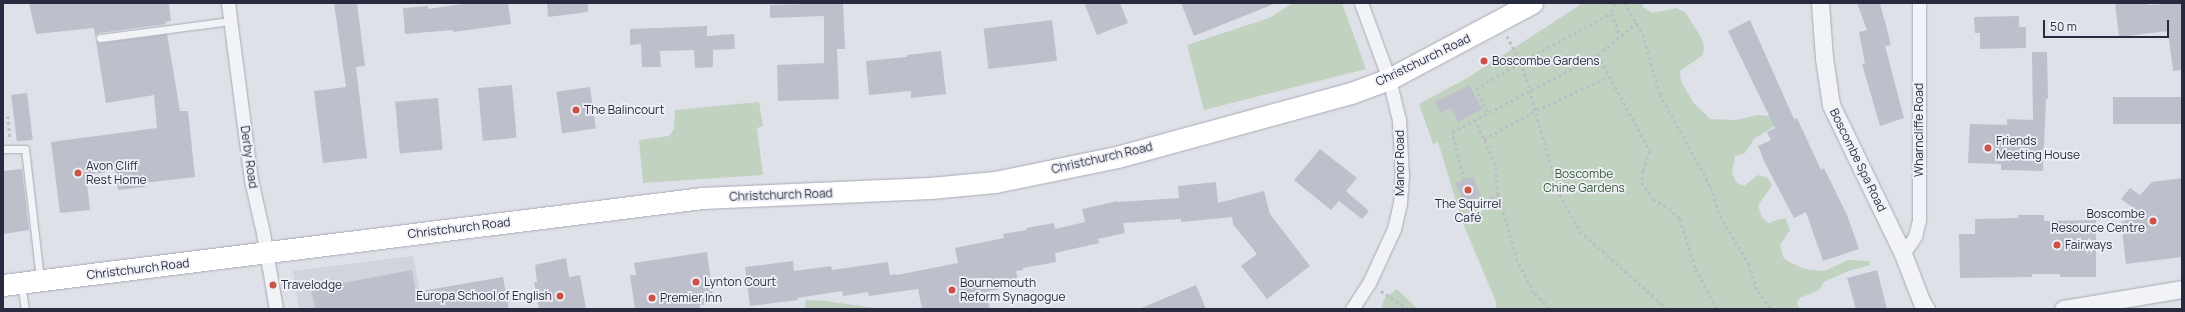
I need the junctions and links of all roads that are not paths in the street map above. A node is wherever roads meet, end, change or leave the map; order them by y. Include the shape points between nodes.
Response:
1 (228, 3) edge
2 (1361, 3) edge
3 (1532, 3) edge
4 (1820, 3) edge
5 (1919, 3) edge
6 (231, 21) junction
7 (100, 38) dead end
8 (1389, 79) junction
9 (7, 149) edge
10 (267, 253) junction
11 (1903, 254) junction
12 (22, 283) edge
13 (2182, 289) edge
14 (25, 309) edge
15 (276, 309) edge
16 (1352, 309) edge
17 (1926, 309) edge
18 (2062, 309) edge

1 - 6 street, Derby Road
2 - 8 street, Manor Road
3 - 8 main road, Christchurch Road
4 - 11 street, Boscombe Spa Road via 1831,105
5 - 11 street, Wharncliffe Road via 1919,220 1915,236
6 - 7 lane
6 - 10 street, Derby Road via 251,180
8 - 10 main road, Christchurch Road via 1351,93 1116,157 995,182 930,188 702,198
8 - 16 street, Manor Road via 1402,145 1400,203 1394,229 1370,283
9 - 12 lane via 25,149
10 - 12 main road, Christchurch Road
10 - 15 street, Derby Road
11 - 17 street, Boscombe Spa Road
12 - 14 lane
13 - 18 street

